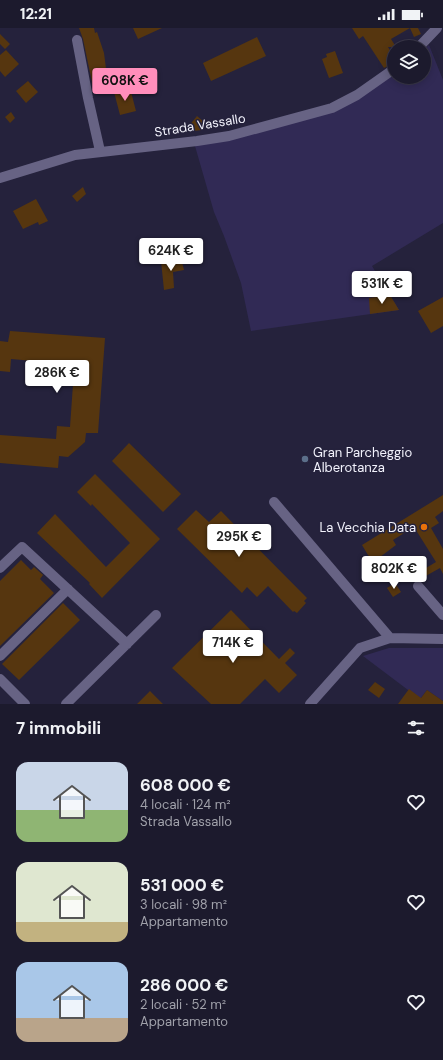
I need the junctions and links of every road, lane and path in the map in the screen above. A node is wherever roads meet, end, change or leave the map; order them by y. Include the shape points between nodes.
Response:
1 (437, 28) edge
2 (78, 40) dead end
3 (426, 40) edge
4 (387, 73) edge
5 (100, 151) junction
6 (0, 178) edge
7 (274, 502) dead end
8 (0, 568) edge
9 (418, 586) dead end
10 (68, 589) junction
11 (443, 614) edge
12 (156, 615) dead end
13 (390, 638) junction
14 (443, 639) edge
15 (127, 644) junction
16 (0, 656) edge
17 (0, 679) edge
18 (25, 704) edge
19 (66, 704) edge
20 (310, 704) edge

1 - 3 street
2 - 5 street
4 - 5 street, Strada Vassallo via 357,95 332,108 228,136
5 - 6 street, Strada Vassallo via 53,160
7 - 13 street
8 - 10 street via 22,547
9 - 11 street
10 - 15 street
10 - 16 street
12 - 15 street
13 - 14 street
13 - 20 street via 360,648
15 - 19 street
17 - 18 street

